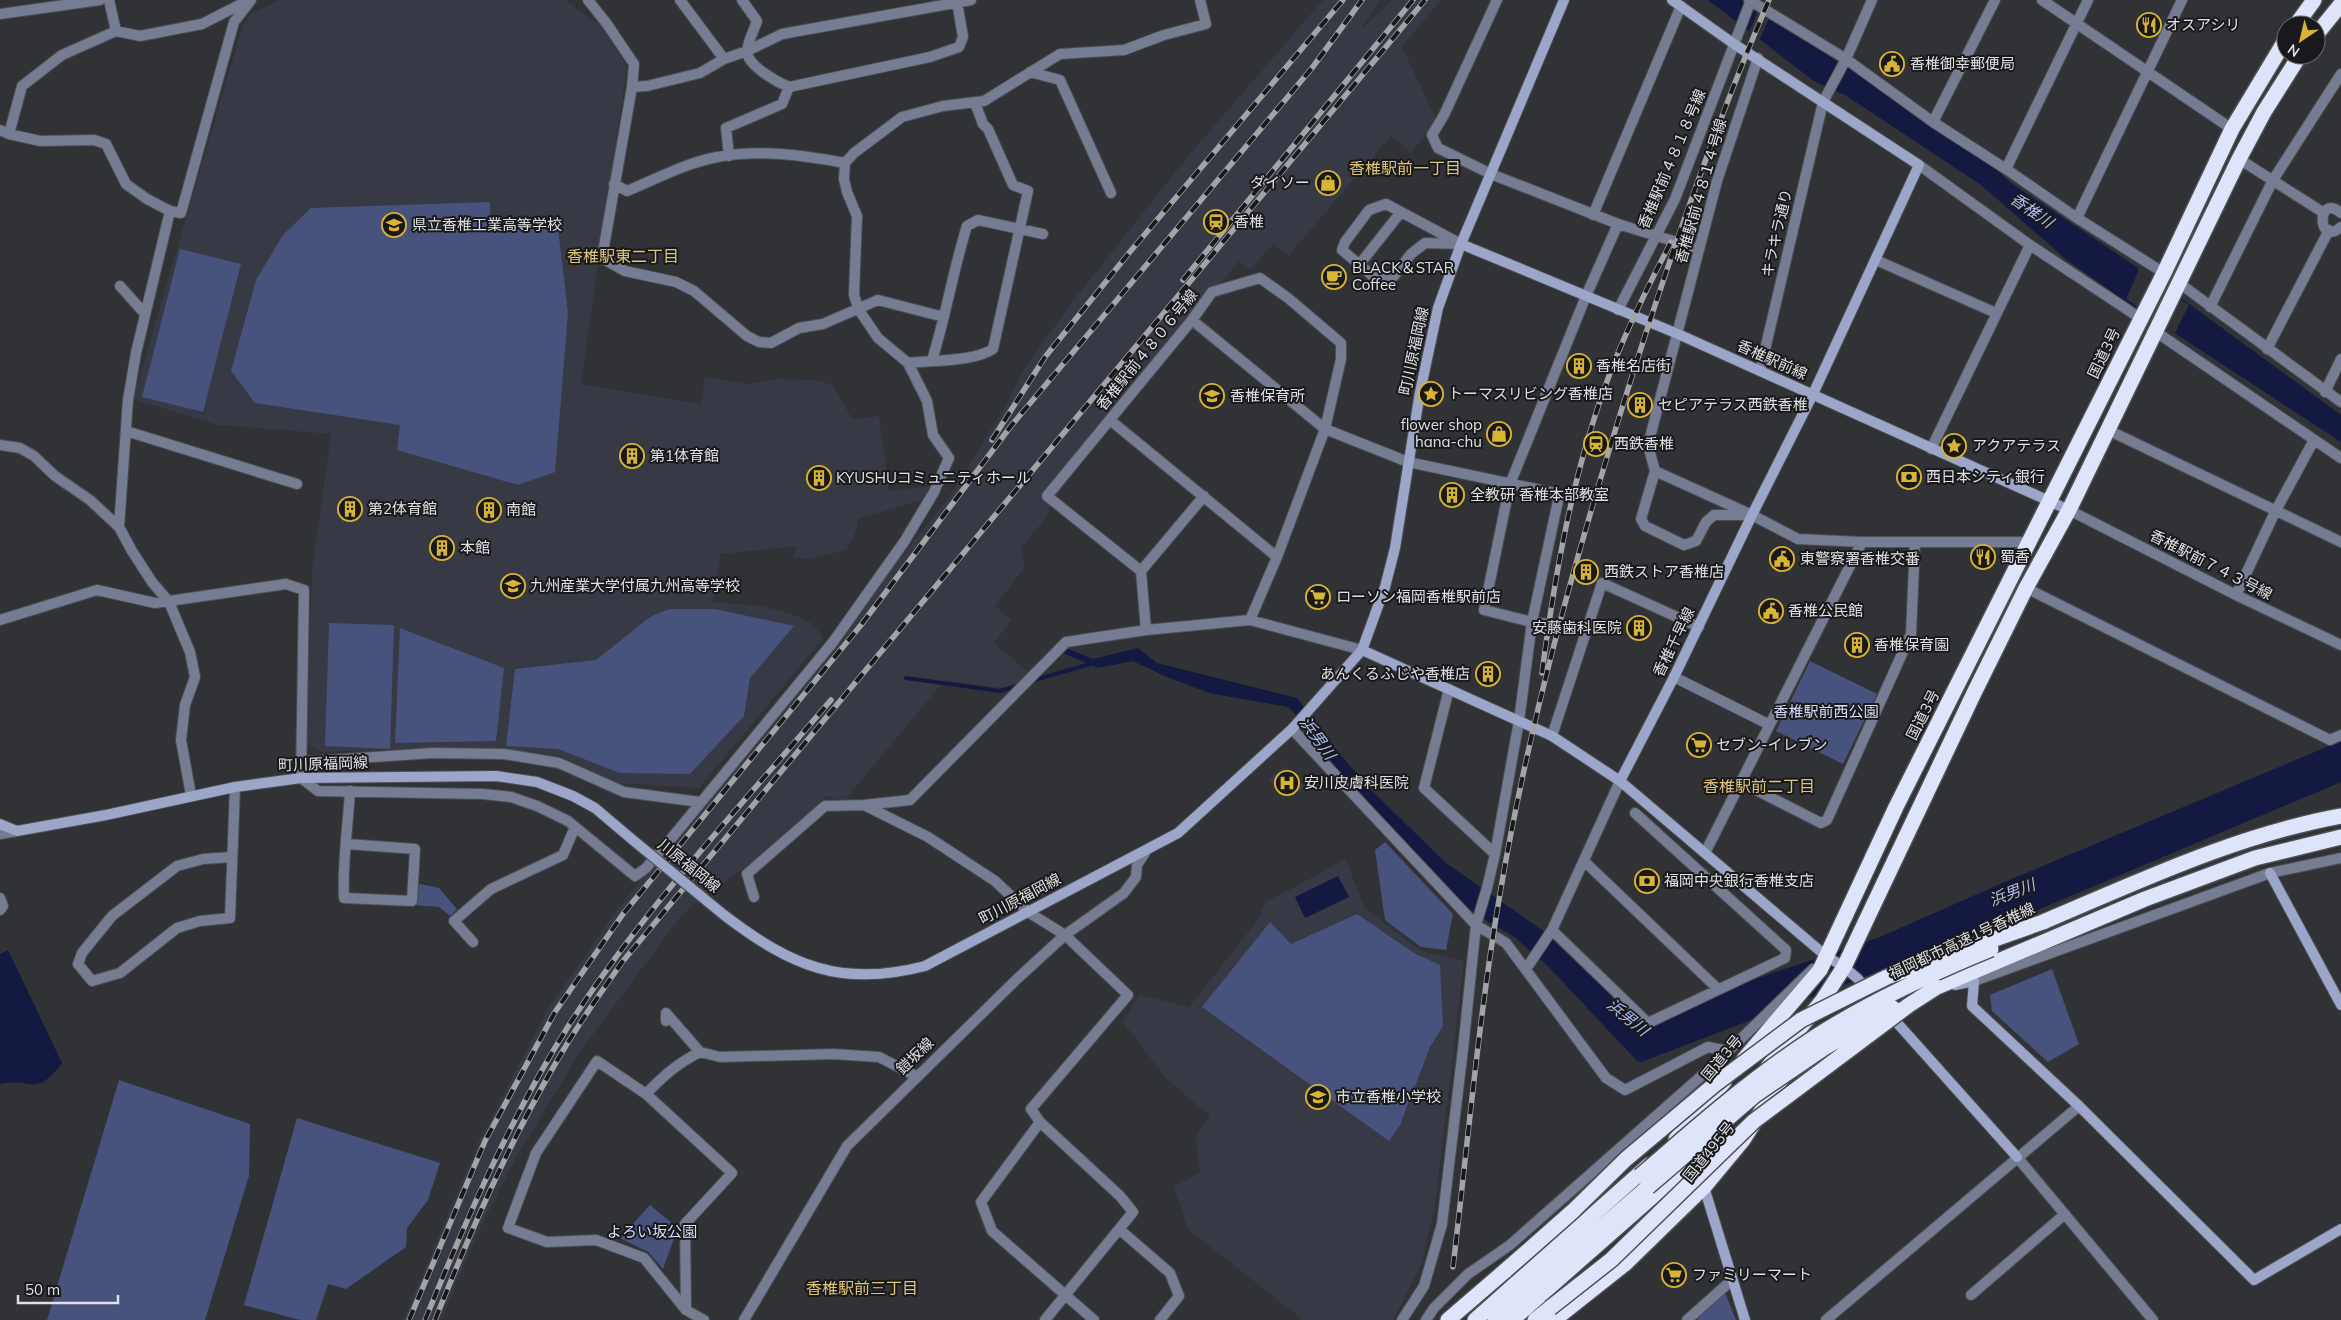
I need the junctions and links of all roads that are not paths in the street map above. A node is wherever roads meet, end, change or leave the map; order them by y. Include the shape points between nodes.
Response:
1 (100, 0) edge
2 (109, 0) edge
3 (250, 0) edge
4 (588, 0) edge
5 (680, 0) edge
6 (742, 0) edge
7 (971, 0) edge
8 (1200, 0) edge
9 (1497, 0) edge
10 (1564, 0) edge
11 (1750, 0) edge
12 (1872, 0) edge
13 (1995, 0) edge
14 (2042, 0) edge
15 (2088, 0) edge
16 (2182, 0) edge
17 (2314, 0) edge
18 (957, 2) junction
19 (1676, 3) edge
20 (2341, 4) edge
21 (0, 14) edge
22 (2303, 15) edge
23 (2076, 22) junction
24 (2326, 23) edge
25 (116, 31) junction
26 (1734, 44) junction
27 (747, 51) junction
28 (2276, 56) edge
29 (1758, 58) junction
30 (724, 59) junction
31 (1845, 62) junction
32 (2294, 65) edge
33 (1030, 72) junction
34 (2147, 72) junction
35 (2341, 74) edge
36 (632, 87) junction
37 (789, 88) junction
38 (1823, 102) junction
39 (975, 103) junction
40 (1933, 122) junction
41 (2232, 129) junction
42 (4, 132) edge
43 (729, 156) junction
44 (2239, 159) junction
45 (845, 164) junction
46 (1919, 165) junction
47 (2006, 169) junction
48 (1491, 174) junction
49 (2273, 180) junction
50 (614, 184) junction
51 (1111, 193) dead end
52 (2340, 209) edge
53 (170, 211) junction
54 (1401, 212) junction
55 (2324, 214) junction
56 (1593, 215) junction
57 (2077, 218) junction
58 (1618, 224) junction
59 (2341, 227) edge
60 (1020, 229) junction
61 (2329, 230) junction
62 (1043, 234) dead end
63 (1656, 237) junction
64 (1461, 244) junction
65 (2030, 245) junction
66 (1699, 248) junction
67 (1876, 260) junction
68 (1359, 265) junction
69 (2164, 273) junction
70 (2179, 283) junction
71 (120, 286) dead end
72 (1586, 296) junction
73 (2210, 307) junction
74 (859, 310) junction
75 (1618, 310) junction
76 (1996, 313) junction
77 (145, 314) junction
78 (944, 316) junction
79 (2140, 318) junction
80 (1192, 320) junction
81 (2156, 332) junction
82 (1678, 334) junction
83 (2267, 349) junction
84 (2341, 359) edge
85 (932, 360) junction
86 (908, 363) junction
87 (1760, 371) junction
88 (2325, 392) junction
89 (1813, 394) junction
90 (2341, 402) edge
91 (1110, 420) junction
92 (1325, 429) junction
93 (2108, 430) junction
94 (126, 431) junction
95 (2314, 440) junction
96 (0, 445) edge
97 (1931, 449) junction
98 (2341, 458) edge
99 (1408, 462) junction
100 (1655, 471) junction
101 (297, 484) dead end
102 (1510, 484) junction
103 (1204, 496) junction
104 (2050, 501) junction
105 (2069, 510) junction
106 (2275, 512) junction
107 (1752, 515) junction
108 (119, 527) junction
109 (1862, 542) junction
110 (1915, 542) junction
111 (2028, 542) junction
112 (2341, 542) edge
113 (1277, 557) junction
114 (1141, 571) junction
115 (2026, 588) junction
116 (2236, 595) junction
117 (169, 602) junction
118 (0, 620) edge
119 (1250, 620) junction
120 (1532, 622) junction
121 (1699, 627) junction
122 (1587, 629) junction
123 (1146, 630) junction
124 (2341, 645) edge
125 (1362, 650) junction
126 (1674, 677) junction
127 (1449, 689) junction
128 (1518, 721) junction
129 (1768, 724) junction
130 (1294, 727) junction
131 (1552, 736) junction
132 (2341, 736) edge
133 (300, 762) junction
134 (300, 778) junction
135 (1620, 781) junction
136 (1742, 782) junction
137 (235, 787) junction
138 (350, 791) junction
139 (191, 795) junction
140 (700, 802) junction
141 (864, 805) junction
142 (1635, 813) dead end
143 (2341, 816) edge
144 (0, 824) edge
145 (575, 826) junction
146 (17, 831) junction
147 (0, 834) edge
148 (2341, 837) edge
149 (634, 841) joint
150 (346, 844) junction
151 (1146, 851) junction
152 (1705, 852) junction
153 (1495, 854) junction
154 (232, 857) junction
155 (2341, 858) edge
156 (1585, 862) junction
157 (2270, 873) junction
158 (754, 897) dead end
159 (0, 898) edge
160 (0, 910) edge
161 (1028, 912) junction
162 (724, 915) joint
163 (2043, 922) junction
164 (1476, 925) junction
165 (1552, 930) junction
166 (1065, 935) junction
167 (473, 942) dead end
168 (1826, 956) junction
169 (1844, 967) junction
170 (1526, 969) junction
171 (1974, 981) junction
172 (1938, 987) junction
173 (1718, 988) junction
174 (1827, 999) junction
175 (2341, 1005) edge
176 (1886, 1009) junction
177 (666, 1021) dead end
178 (1728, 1051) junction
179 (700, 1052) junction
180 (916, 1076) junction
181 (646, 1094) junction
182 (2079, 1106) junction
183 (1040, 1122) junction
184 (2017, 1157) junction
185 (1644, 1181) junction
186 (1704, 1187) junction
187 (2065, 1214) junction
188 (1120, 1229) junction
189 (2341, 1230) edge
190 (1732, 1280) junction
191 (1971, 1295) dead end
192 (1066, 1296) junction
193 (686, 1310) junction
194 (1552, 1314) edge
195 (704, 1320) edge
196 (744, 1320) edge
197 (1045, 1320) edge
198 (1094, 1320) edge
199 (1160, 1320) edge
200 (1402, 1320) edge
201 (1426, 1320) edge
202 (1448, 1320) edge
203 (1475, 1320) edge
204 (1479, 1320) edge
205 (1495, 1320) edge
206 (1512, 1320) edge
207 (1535, 1320) edge
208 (1687, 1320) edge
209 (1745, 1320) edge
210 (1826, 1320) edge
211 (2153, 1320) edge

1 - 21 street
2 - 25 street
3 - 25 street via 202,24 140,36
3 - 53 street via 234,22 182,213
4 - 36 street via 634,64
5 - 30 street
6 - 27 street via 756,21
7 - 18 street
8 - 33 street via 1206,24 1197,28 1164,35 1124,50 1060,54
9 - 48 street via 1432,135 1438,148
10 - 48 main road, 町川原福岡線
11 - 26 street, 香椎駅前４８１８号線
11 - 31 street
12 - 31 street, キラキラ通り
13 - 40 street
14 - 23 street
15 - 23 street
16 - 34 street
17 - 22 highway
18 - 27 street via 782,34
18 - 37 street via 963,37 959,47 930,57
19 - 26 main road
19 - 56 street
20 - 24 highway
23 - 34 street
23 - 47 street
25 - 42 street via 62,55 22,86
26 - 29 main road
26 - 63 street, 香椎駅前４８１８号線 via 1678,190
27 - 30 street
27 - 37 street via 763,72
28 - 41 highway, 国道3号
29 - 38 main road
29 - 66 street, 香椎駅前４８１４号線
30 - 36 street via 700,73
31 - 38 street, キラキラ通り
31 - 40 street
32 - 44 highway
33 - 39 street via 984,101
33 - 51 street via 1060,80
34 - 41 street
34 - 57 street
35 - 49 street
36 - 50 street
37 - 43 street via 782,104 726,128
38 - 46 main road
38 - 87 street, キラキラ通り
39 - 45 street via 943,106 902,117 854,153
39 - 60 street via 1013,185 1028,191
40 - 47 street
41 - 69 highway, 国道3号
42 - 53 street via 40,141 94,140 106,144 126,184
43 - 45 street via 754,152 813,157
43 - 50 street via 696,163 627,191
44 - 49 street
44 - 70 highway
45 - 74 street via 847,192 857,216 854,295
46 - 65 street
46 - 67 main road, 香椎千早線
47 - 57 street
48 - 56 street
48 - 64 main road, 町川原福岡線
49 - 55 street
49 - 73 street
50 - 74 street via 602,252 605,260 624,271 676,282 694,291 753,340 771,343 799,328 823,324
52 - 55 street via 2329,209
53 - 77 street
54 - 64 street
54 - 68 street
54 - 68 street via 1386,204 1368,210 1342,250
55 - 61 street via 2322,223
56 - 58 street
57 - 69 street
58 - 63 street
58 - 72 street
59 - 61 street
60 - 62 street
60 - 78 street via 978,220 967,226
60 - 85 street via 993,349 988,353
61 - 83 street
63 - 66 street
63 - 75 street, 香椎駅前４８１８号線
64 - 68 street via 1425,243 1411,254 1394,276 1374,277
64 - 72 main road, 香椎駅前線
64 - 99 main road, 町川原福岡線 via 1438,308
65 - 76 street
65 - 79 street
66 - 82 street, 香椎駅前４８１４号線
67 - 76 street
67 - 89 main road, 香椎千早線
69 - 79 highway, 国道3号
70 - 73 street
70 - 81 highway
71 - 77 street
72 - 75 main road, 香椎駅前線
72 - 102 street
73 - 83 street
74 - 78 street via 878,300
74 - 86 street via 878,338
75 - 82 main road, 香椎駅前線
76 - 97 street
77 - 94 street via 136,353
78 - 85 street
79 - 104 highway, 国道3号
80 - 91 street, 香椎駅前４８０６号線
80 - 92 street
80 - 92 street, 香椎駅前４８０６号線 via 1212,292 1260,278 1288,298 1341,343 1341,359
81 - 93 highway
81 - 95 street
82 - 87 main road, 香椎駅前線
82 - 100 street, 香椎駅前４８１４号線 via 1648,445
83 - 88 street
84 - 88 street
85 - 86 street
86 - 140 street via 927,401 933,435 949,458 934,492 904,542 833,642
87 - 89 main road, 香椎駅前線
88 - 90 street
89 - 97 main road, 香椎駅前線
89 - 107 main road, 香椎千早線
91 - 103 street
91 - 114 street, 香椎駅前４８０６号線 via 1047,496
92 - 99 street
92 - 113 street
93 - 105 highway
93 - 106 street
94 - 101 street
94 - 108 street
95 - 98 street
95 - 106 street
96 - 108 street via 20,448 34,456 54,476 90,500
97 - 104 main road, 香椎駅前線
99 - 102 street
99 - 125 main road, 町川原福岡線 via 1395,548
100 - 107 street
100 - 107 street via 1641,519 1645,526 1684,545 1696,541 1706,522 1714,515
102 - 120 street via 1484,610
102 - 120 street via 1555,493 1558,501
103 - 113 street
103 - 114 street
104 - 105 main road, 香椎駅前線
104 - 111 highway, 国道3号
105 - 115 highway
105 - 116 street, 香椎駅前７４３号線
106 - 112 street
106 - 116 street
107 - 109 street via 1798,538
107 - 121 main road, 香椎千早線
108 - 117 street via 152,582
109 - 110 street
109 - 129 street
110 - 111 street
110 - 136 street via 1911,634 1827,820 1821,823
111 - 168 highway, 国道3号
113 - 119 street
114 - 123 street
115 - 132 street via 2330,740
115 - 169 highway
116 - 124 street, 香椎駅前７４３号線
117 - 118 street via 155,603 97,590
117 - 133 street via 286,584 304,590
117 - 139 street via 190,652 195,676 185,705 182,740
119 - 123 street
119 - 125 street
120 - 122 street
120 - 128 street
121 - 122 street via 1602,583
121 - 126 main road, 香椎千早線
122 - 131 street
123 - 141 street via 1066,642 910,800
125 - 127 main road
125 - 130 main road, 町川原福岡線
126 - 129 street
126 - 135 main road, 香椎千早線
127 - 128 main road
127 - 153 street via 1424,788
128 - 131 main road
128 - 153 street
129 - 136 street
130 - 151 main road, 町川原福岡線 via 1178,833
130 - 164 street
131 - 135 main road
133 - 134 street
133 - 140 street via 433,754 504,754 559,763 624,792
134 - 137 main road, 町川原福岡線
134 - 138 street via 318,791
134 - 149 main road, 町川原福岡線 via 496,776 537,782 595,808
135 - 152 main road
135 - 156 street
136 - 152 street
137 - 139 main road, 町川原福岡線
137 - 154 street
138 - 145 street via 482,794 511,798 537,806
138 - 150 street
139 - 146 main road, 町川原福岡線
140 - 145 street via 646,868 635,876
141 - 158 street via 825,806 747,874
141 - 161 street via 928,837 995,881
142 - 173 street via 1786,950 1785,958
143 - 163 highway, 福岡都市高速1号香椎線 via 2251,838
144 - 146 main road
145 - 167 street via 563,854 491,889 454,921
146 - 147 street
148 - 172 highway, 福岡都市高速1号香椎線 via 2246,861 2136,903
149 - 162 main road, 川原福岡線, bridge
150 - 150 street via 342,870 344,898 412,901 414,849
151 - 161 main road, 町川原福岡線
151 - 166 street, 鎧坂線 via 1137,865 1136,877 1124,893
152 - 168 main road
153 - 164 street
154 - 154 street via 230,918 200,921 176,928 120,973 92,981 78,964 82,953 112,916 177,866 203,859
155 - 157 street
156 - 165 street
156 - 173 street
157 - 171 street
157 - 175 main road
159 - 160 street via 3,906
161 - 162 main road, 町川原福岡線 via 925,966 858,976 827,971 792,959 760,942
161 - 166 street
163 - 185 highway, 福岡都市高速1号香椎線, bridge via 1992,949 1908,985 1815,1037 1708,1117
163 - 202 highway, bridge via 1887,977 1801,1020 1626,1159 1573,1211
164 - 170 street via 1506,943
164 - 200 street via 1442,1224 1424,1286
165 - 170 street
165 - 173 street via 1648,1023
166 - 180 street, 鎧坂線
166 - 183 street via 1128,995 1031,1109
168 - 169 main road
168 - 178 street
168 - 203 highway, 国道3号 via 1820,970 1671,1145
169 - 174 highway
169 - 176 main road
170 - 178 street via 1606,1078 1625,1090 1708,1046
171 - 176 main road
171 - 182 main road via 1972,1006
172 - 185 highway, 福岡都市高速1号香椎線, bridge via 1872,1019 1791,1070
172 - 194 highway, bridge via 1909,1005 1754,1121
174 - 186 highway, 国道495号 via 1743,1140
174 - 206 highway via 1687,1166
176 - 184 main road
177 - 179 street via 666,1013
178 - 201 street via 1510,1245 1468,1274
179 - 180 street via 720,1056 833,1054 879,1057
179 - 181 street via 664,1074
180 - 196 street, 鎧坂線 via 847,1146
181 - 193 street via 732,1173 685,1224
181 - 193 street via 597,1062 536,1153 508,1228 547,1242 596,1240 644,1258
182 - 184 street
182 - 189 main road via 2254,1280
183 - 188 street via 1133,1212
183 - 192 street via 981,1202 992,1231
184 - 187 street
184 - 210 street
185 - 204 highway
185 - 205 highway
186 - 190 main road
186 - 194 highway, 国道495号 via 1626,1263
187 - 191 street
187 - 211 street
188 - 192 street
188 - 199 street via 1170,1272 1179,1296
190 - 208 street
190 - 209 main road
192 - 197 street
192 - 198 street
193 - 195 street
194 - 207 highway

